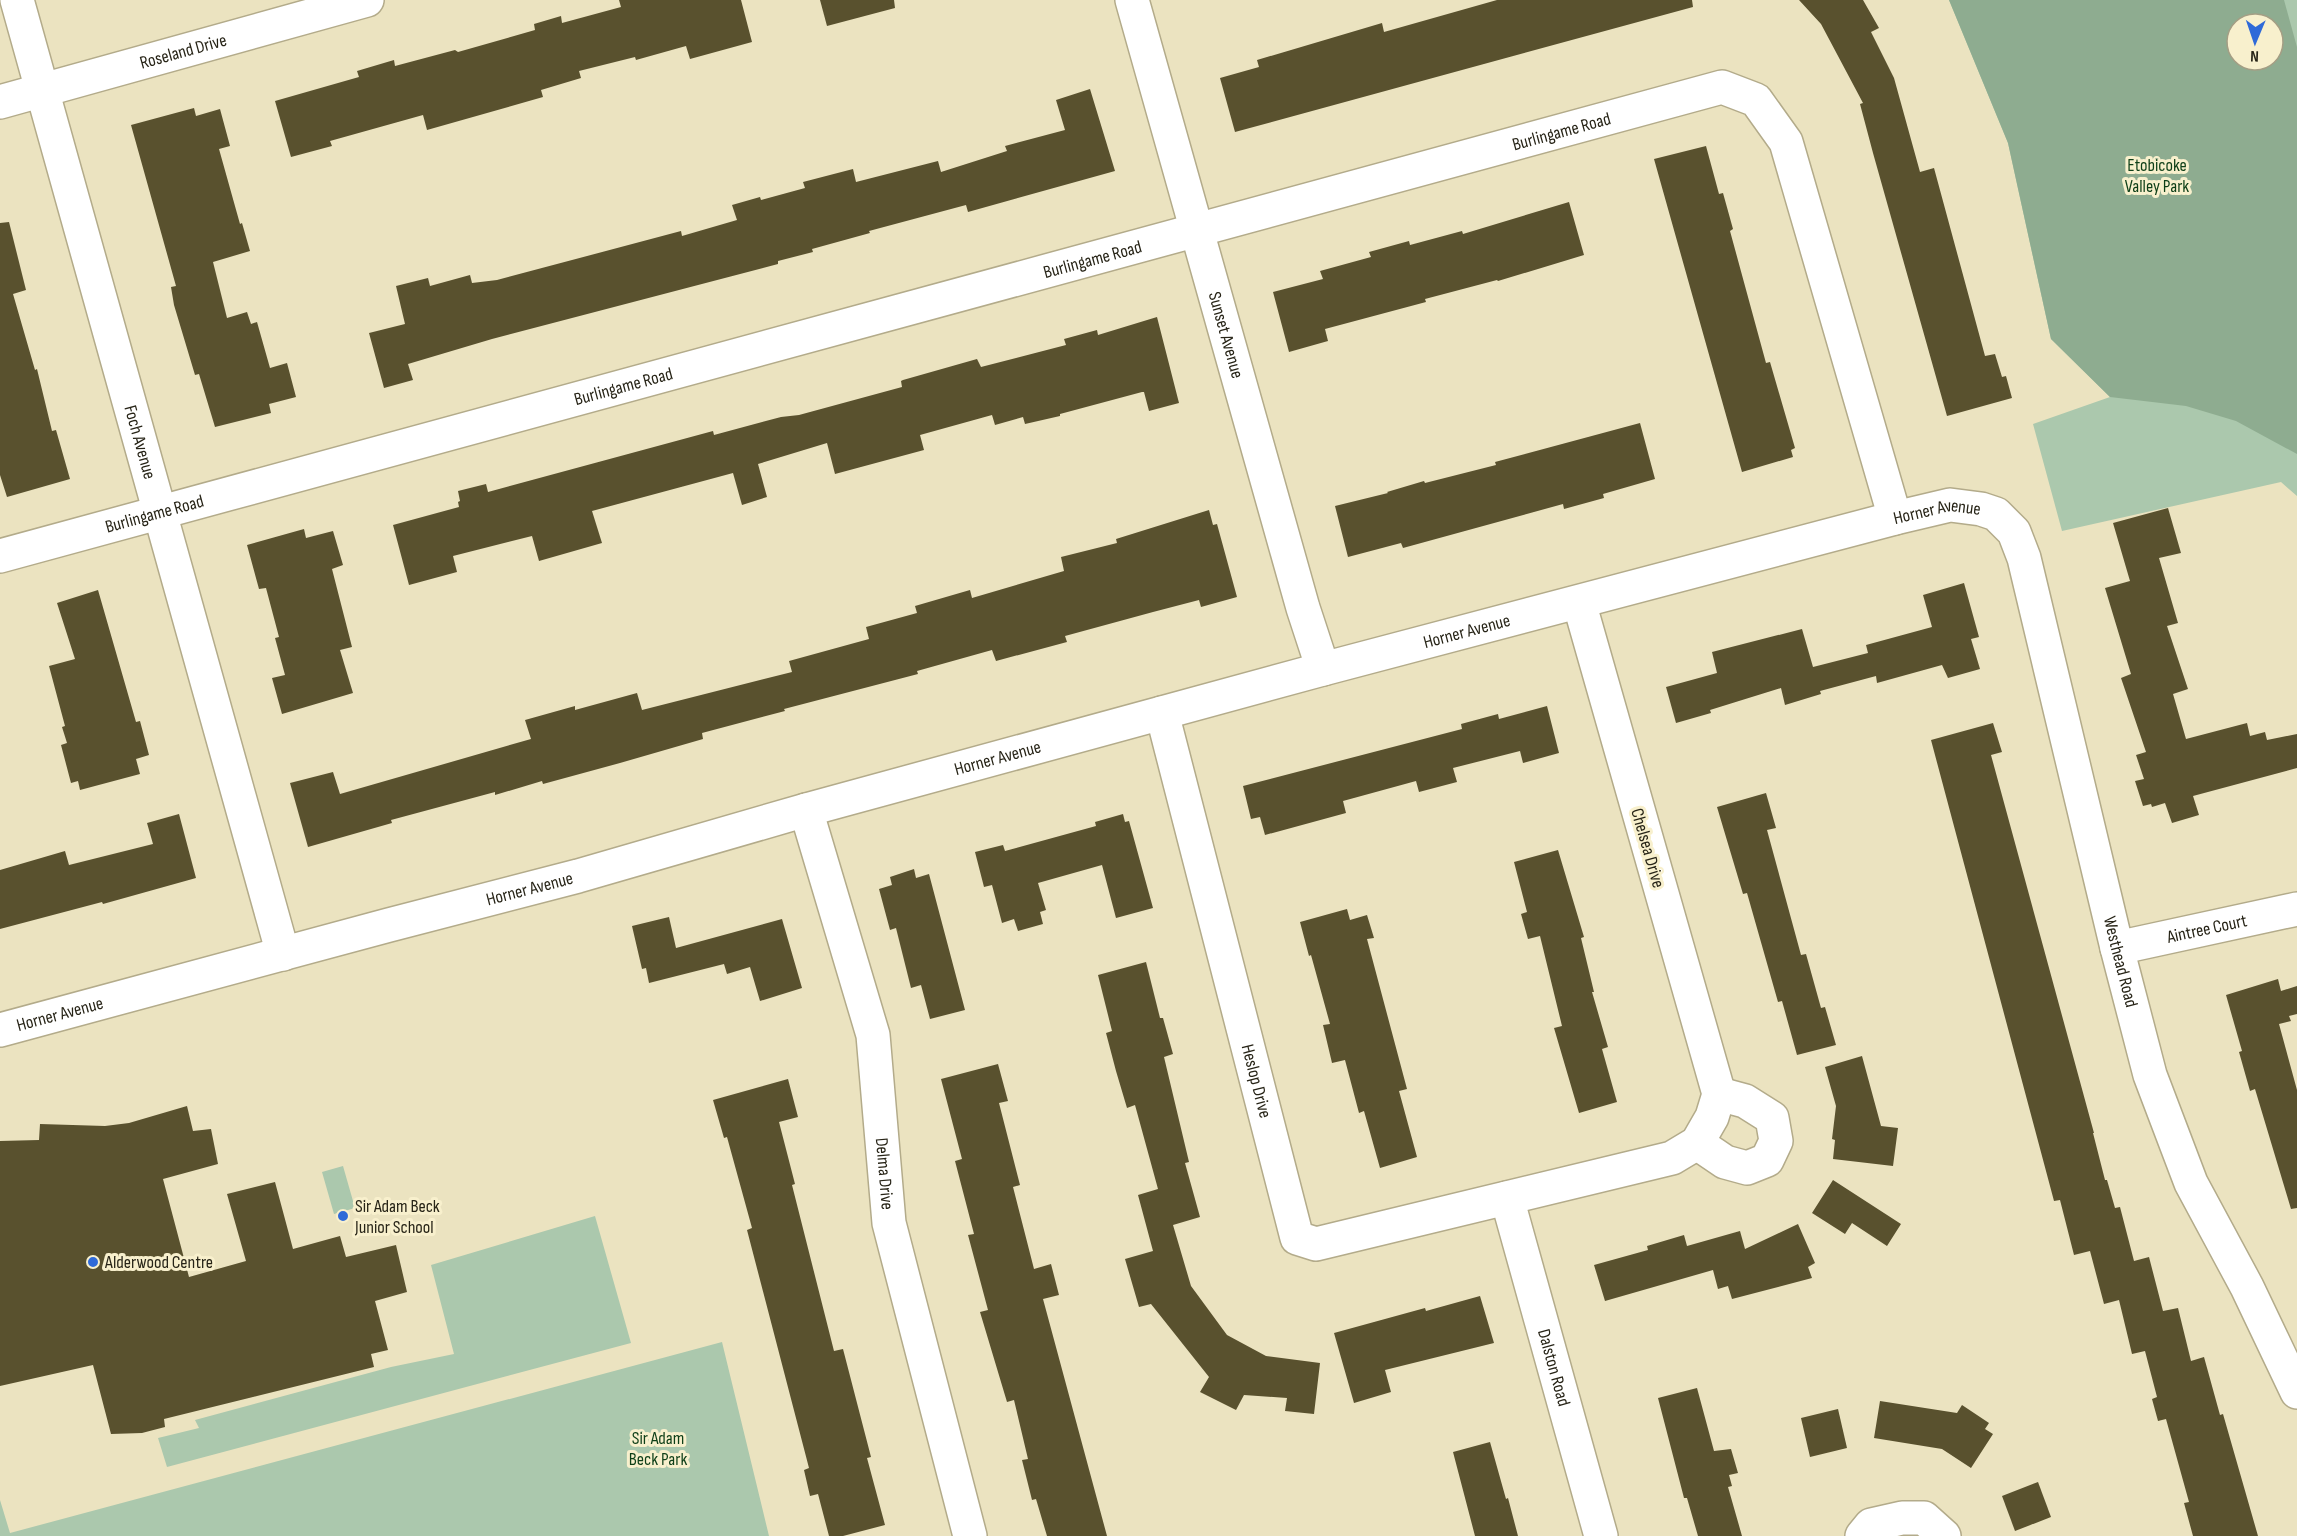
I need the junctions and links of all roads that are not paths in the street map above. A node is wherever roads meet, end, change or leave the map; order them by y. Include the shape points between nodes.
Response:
1 (17, 0) edge
2 (367, 0) edge
3 (1132, 0) edge
4 (41, 90) junction
5 (0, 102) edge
6 (1198, 231) junction
7 (161, 512) junction
8 (1996, 514) joint
9 (1895, 518) junction
10 (0, 556) edge
11 (1579, 602) junction
12 (1323, 669) junction
13 (1162, 713) junction
14 (806, 810) junction
15 (2297, 909) edge
16 (2117, 948) junction
17 (283, 954) junction
18 (0, 1030) edge
19 (1719, 1094) junction
20 (1697, 1143) junction
21 (1507, 1198) junction
22 (2297, 1392) edge
23 (970, 1536) edge
24 (1601, 1536) edge
25 (1862, 1536) edge
26 (1944, 1536) edge

1 - 4 street, Foch Avenue
2 - 4 street, Roseland Drive
3 - 6 street, Sunset Avenue
4 - 5 street, Roseland Drive
4 - 7 street, Foch Avenue
6 - 7 street, Burlingame Road
6 - 9 street, Burlingame Road via 1722,87 1756,100 1786,142
6 - 12 street, Sunset Avenue
7 - 10 street, Burlingame Road
7 - 17 street, Foch Avenue
8 - 9 street, Horner Avenue via 1950,505
8 - 16 street, Westhead Road via 2014,532 2024,558
9 - 11 street, Horner Avenue
11 - 12 street, Horner Avenue
11 - 19 street, Chelsea Drive
12 - 13 street, Horner Avenue
13 - 14 street, Horner Avenue
13 - 21 street, Heslop Drive via 1297,1238 1316,1244
14 - 17 street, Horner Avenue via 578,876
14 - 23 street, Delma Drive via 873,1035 889,1223
15 - 16 street, Aintree Court
16 - 22 street, Westhead Road via 2150,1075 2191,1183
17 - 18 street, Horner Avenue
19 - 20 street via 1712,1117
19 - 20 street via 1745,1101 1772,1118 1776,1141 1767,1160 1747,1168 1725,1161
20 - 21 street via 1672,1158
21 - 24 street, Dalston Road
25 - 26 street via 1871,1525 1902,1518 1924,1518

